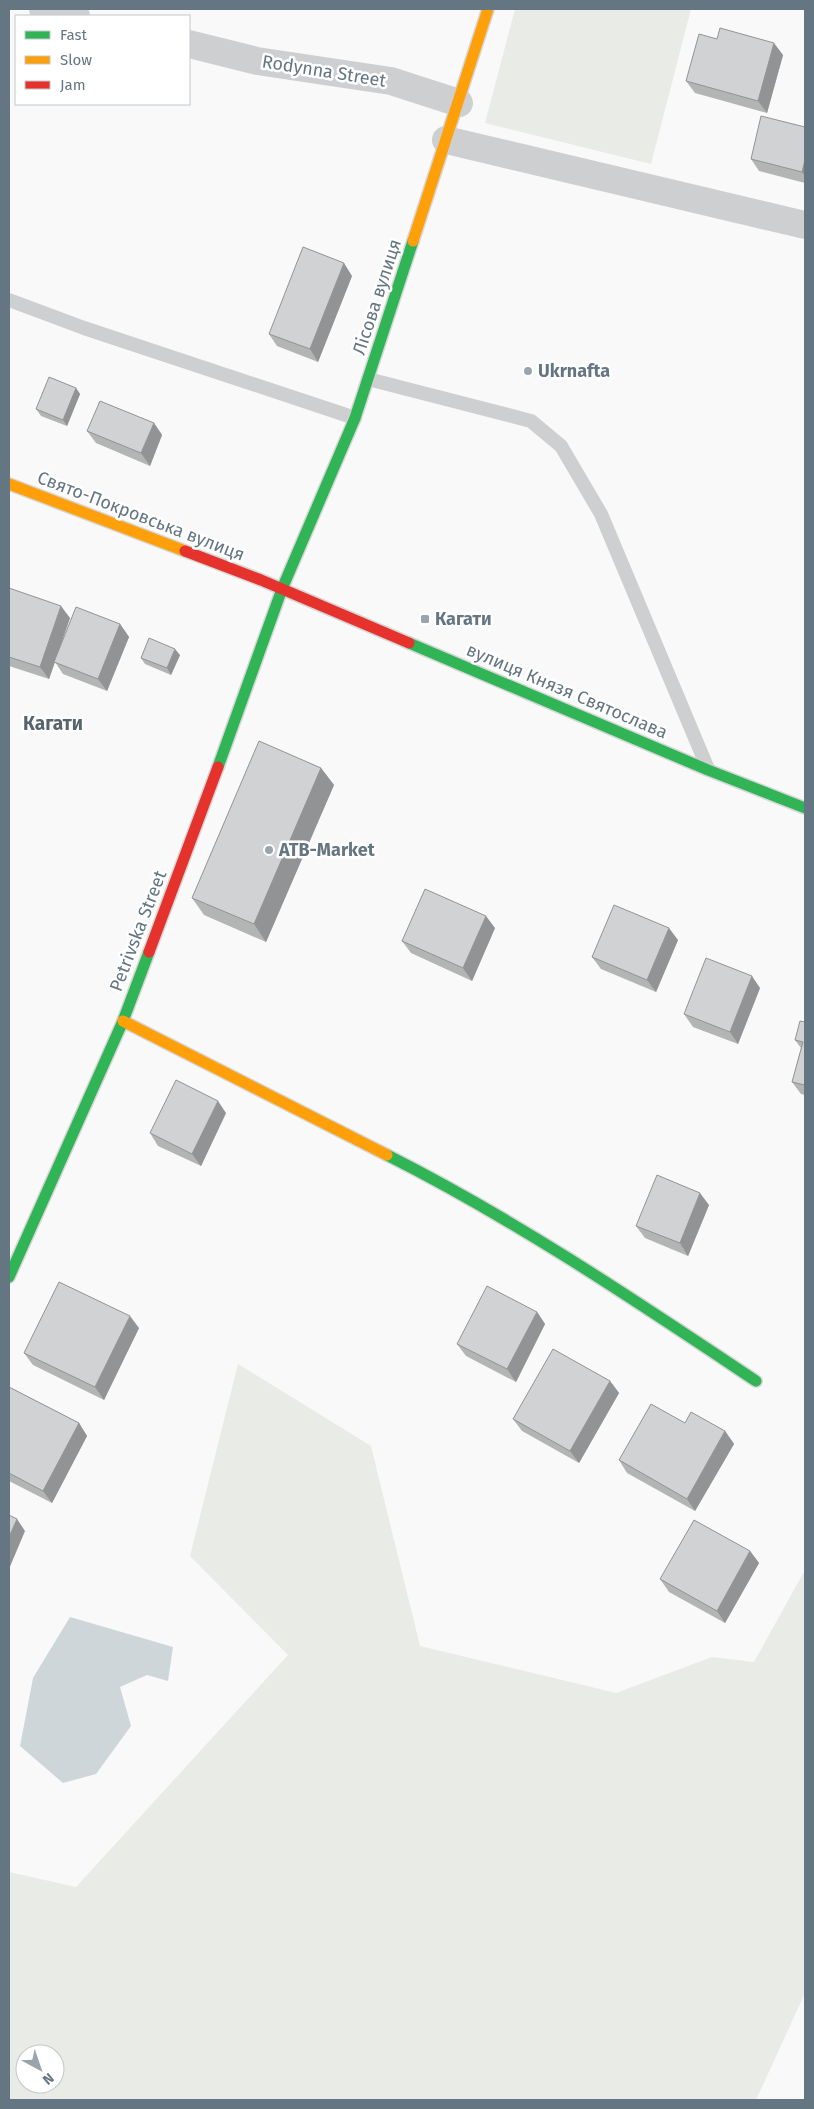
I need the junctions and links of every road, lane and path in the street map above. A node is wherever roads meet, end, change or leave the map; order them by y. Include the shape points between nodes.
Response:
1 (43, 9) edge
2 (488, 9) edge
3 (71, 15) edge
4 (190, 44) edge
5 (459, 103) junction
6 (446, 140) junction
7 (805, 225) edge
8 (9, 300) edge
9 (368, 379) junction
10 (355, 418) junction
11 (9, 484) edge
12 (261, 580) joint
13 (282, 589) junction
14 (708, 770) junction
15 (805, 808) edge
16 (123, 1021) junction
17 (9, 1278) edge
18 (756, 1381) dead end

1 - 3 street
2 - 5 street, Лісова вулиця
4 - 5 street, Rodynna Street via 257,61 392,81
5 - 6 street, Лісова вулиця
6 - 7 street
6 - 9 street, Лісова вулиця
8 - 10 lane
9 - 10 street, Лісова вулиця
9 - 14 lane via 531,421 561,446 601,514
10 - 13 street, Лісова вулиця
11 - 12 street, Свято-Покровська вулиця
12 - 13 street, вулиця Князя Святослава
13 - 14 street, вулиця Князя Святослава
13 - 16 street, Petrivska Street
14 - 15 street, вулиця Князя Святослава
16 - 17 street, Petrivska Street
16 - 18 street via 443,1183 619,1290

